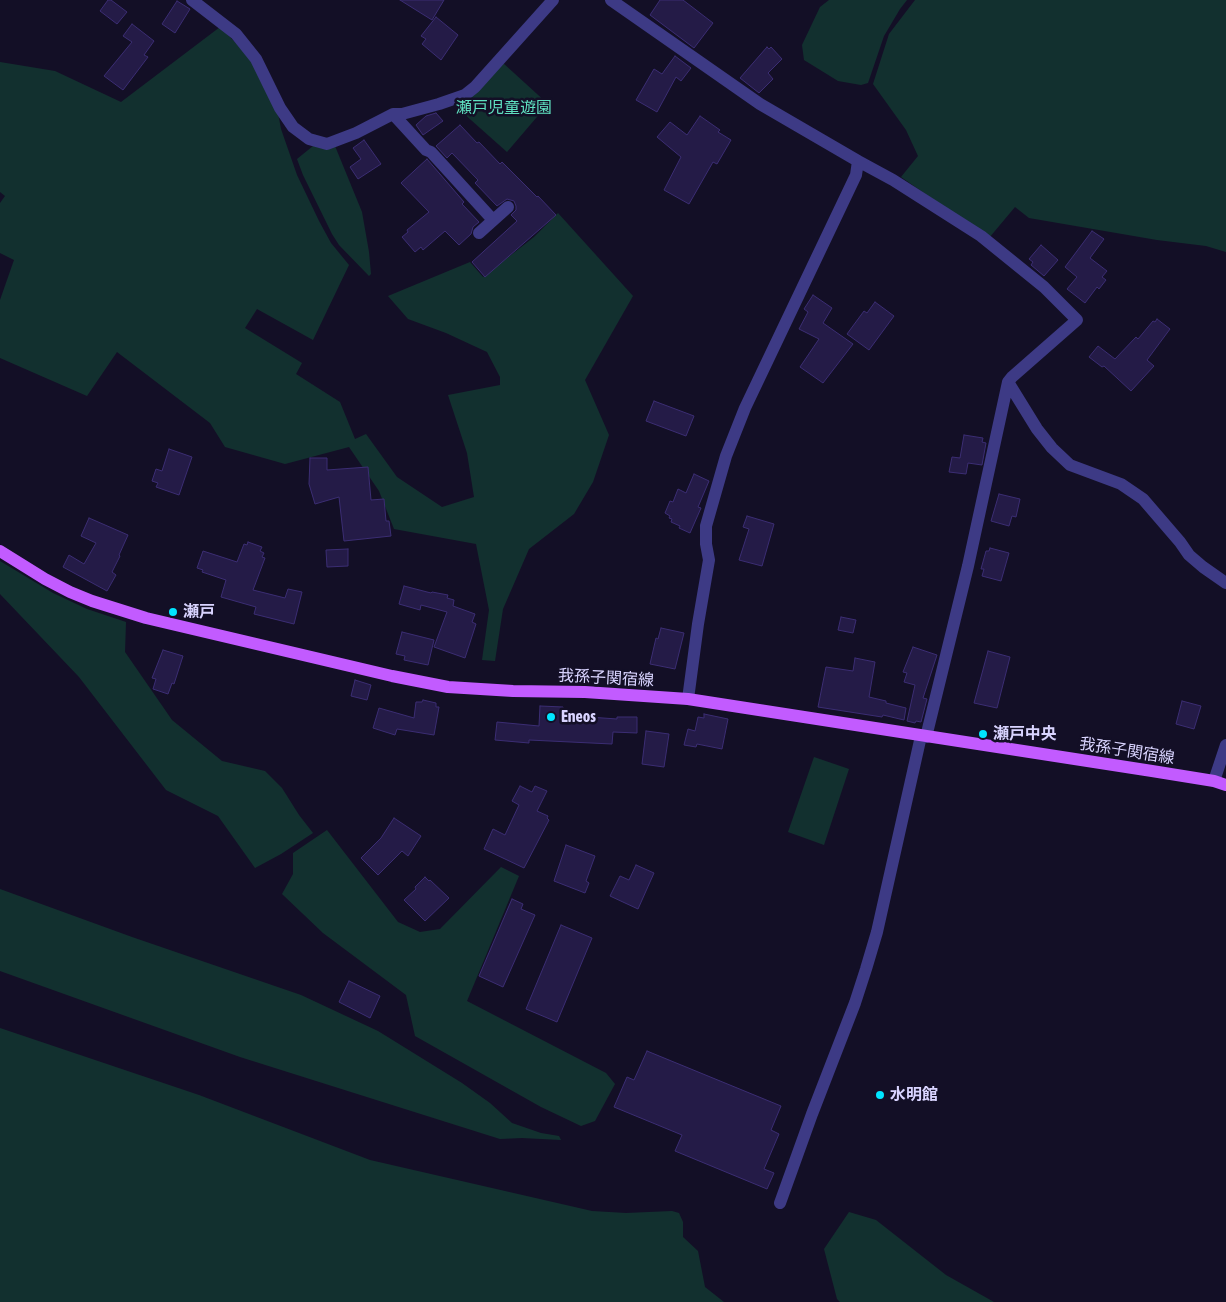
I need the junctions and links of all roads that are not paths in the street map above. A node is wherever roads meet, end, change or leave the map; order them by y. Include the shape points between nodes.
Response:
1 (192, 0) edge
2 (553, 0) edge
3 (611, 0) edge
4 (394, 114) junction
5 (858, 161) junction
6 (508, 207) dead end
7 (493, 220) junction
8 (479, 233) dead end
9 (1008, 382) junction
10 (0, 551) edge
11 (1226, 583) edge
12 (688, 700) junction
13 (923, 737) junction
14 (1226, 745) edge
15 (1220, 783) edge
16 (780, 1203) dead end

1 - 4 street via 236,34 256,59 284,114 309,139 327,144
2 - 4 street via 465,95
3 - 5 street via 760,104
4 - 7 street
5 - 9 street via 893,180 998,249 1078,320
5 - 12 street via 856,175 745,408 726,456 706,526 709,560
6 - 7 street
7 - 8 street
9 - 11 street via 1052,448 1070,464 1121,484 1143,499 1189,554
9 - 13 street via 968,566
10 - 12 main road, 我孫子関宿線 via 70,592 117,610 392,676 448,687
12 - 13 main road, 我孫子関宿線
13 - 15 main road, 我孫子関宿線
13 - 16 street via 866,969
14 - 15 street

